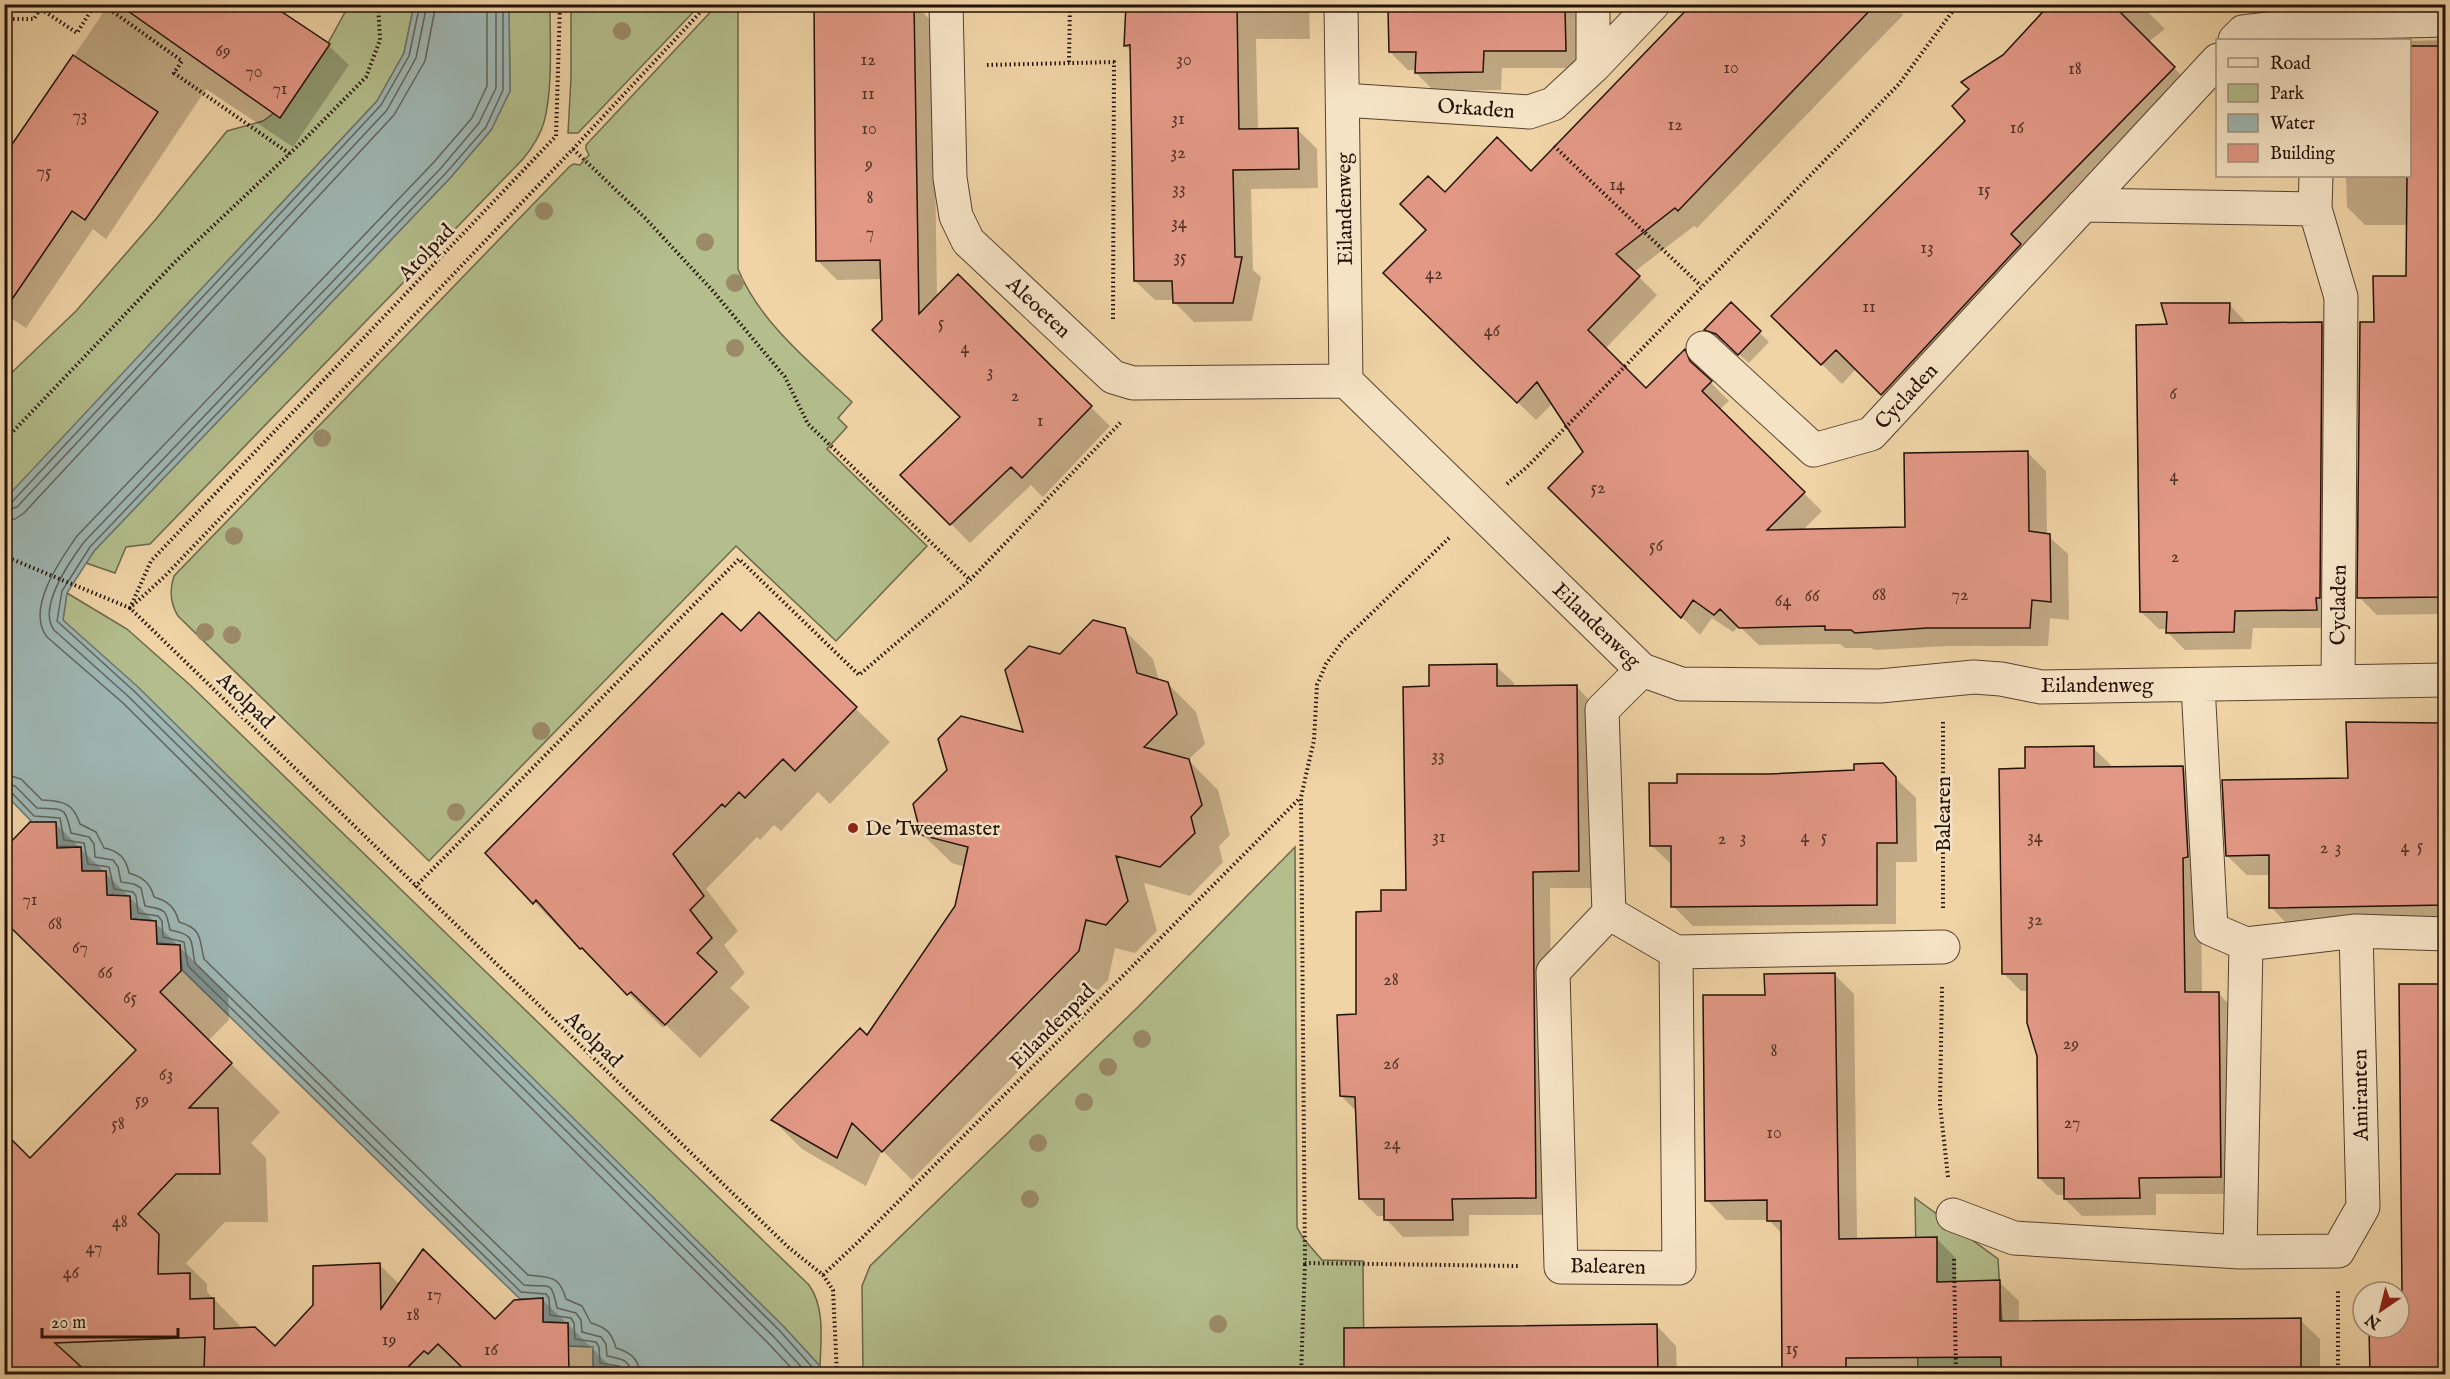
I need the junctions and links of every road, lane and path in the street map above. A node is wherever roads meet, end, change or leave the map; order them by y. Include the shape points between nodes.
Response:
1 (95, 4) edge
2 (102, 4) edge
3 (378, 4) edge
4 (560, 4) edge
5 (708, 4) edge
6 (946, 4) edge
7 (1070, 4) edge
8 (1341, 4) edge
9 (1593, 4) edge
10 (1653, 4) edge
11 (1958, 4) edge
12 (42, 7) edge
13 (4, 20) edge
14 (2445, 20) edge
15 (2319, 32) edge
16 (2236, 39) edge
17 (2216, 61) edge
18 (1069, 62) junction
19 (947, 66) junction
20 (1593, 67) junction
21 (1343, 100) junction
22 (1529, 112) junction
23 (573, 149) junction
24 (290, 154) junction
25 (2316, 177) edge
26 (2083, 205) junction
27 (2315, 209) junction
28 (1701, 286) junction
29 (1703, 348) dead end
30 (1123, 380) junction
31 (1347, 381) junction
32 (4, 441) edge
33 (1478, 509) junction
34 (4, 556) edge
35 (970, 580) junction
36 (130, 608) junction
37 (1642, 670) junction
38 (1943, 680) junction
39 (2445, 680) edge
40 (2338, 681) junction
41 (2198, 685) junction
42 (1301, 797) junction
43 (415, 887) junction
44 (1610, 913) junction
45 (2356, 932) junction
46 (2445, 934) edge
47 (2246, 944) junction
48 (1943, 947) junction
49 (1676, 952) junction
50 (1953, 1215) junction
51 (2338, 1251) junction
52 (2240, 1252) junction
53 (1305, 1263) junction
54 (1560, 1267) junction
55 (823, 1275) junction
56 (837, 1374) edge
57 (1301, 1374) edge
58 (1956, 1374) edge
59 (2338, 1374) edge

1 - 12 path via 77,33
2 - 24 path via 182,61 174,73
3 - 24 path via 380,40 366,77
4 - 36 path, Atolpad via 556,136 151,561
5 - 23 path
6 - 19 street, Aleoeten
7 - 18 path
8 - 21 street, Eilandenweg
9 - 20 street
10 - 20 street, Orkaden
11 - 28 path via 1899,84
12 - 13 path via 34,19
14 - 15 street
15 - 16 street via 2243,32
17 - 26 street, Cycladen
18 - 19 path
18 - 30 path via 1114,62
19 - 30 street, Aleoeten via 950,178 956,216 968,241
20 - 22 street, Orkaden via 1553,104
21 - 22 street, Orkaden
21 - 31 street, Eilandenweg
22 - 28 path via 1551,143
23 - 35 path via 712,290 785,377 808,423
23 - 36 path
24 - 32 path via 174,263
25 - 27 street, Cycladen
26 - 27 street
26 - 29 street, Cycladen via 1871,434 1814,450
27 - 40 street, Cycladen via 2341,297
28 - 33 path via 1527,467
30 - 31 street
30 - 35 path via 1126,417
31 - 33 street, Eilandenweg
33 - 37 street, Eilandenweg
33 - 42 path via 1341,642 1326,664 1317,686 1314,740
34 - 36 path
35 - 43 path via 859,675 739,559
36 - 43 path, Atolpad
37 - 38 street, Eilandenweg via 1681,684 1880,686
37 - 44 street via 1602,710
38 - 41 street, Eilandenweg via 1974,677 2041,687
38 - 48 path, Balearen
39 - 40 street, Eilandenweg
40 - 41 street, Eilandenweg
41 - 47 street via 2211,929
42 - 53 path
42 - 55 path, Eilandenpad
43 - 55 path, Atolpad via 779,1239
44 - 49 street
44 - 54 street, Balearen via 1554,972
45 - 46 street
45 - 47 street
45 - 51 street, Amiranten via 2363,1207
47 - 52 street
48 - 49 street
48 - 50 path, Balearen via 1940,1105
49 - 54 street, Balearen via 1679,1268
50 - 52 street via 2014,1238
50 - 58 path, Balearen
51 - 52 street
51 - 59 path
53 - 54 path
53 - 57 path
55 - 56 path, Atolpad via 833,1290

